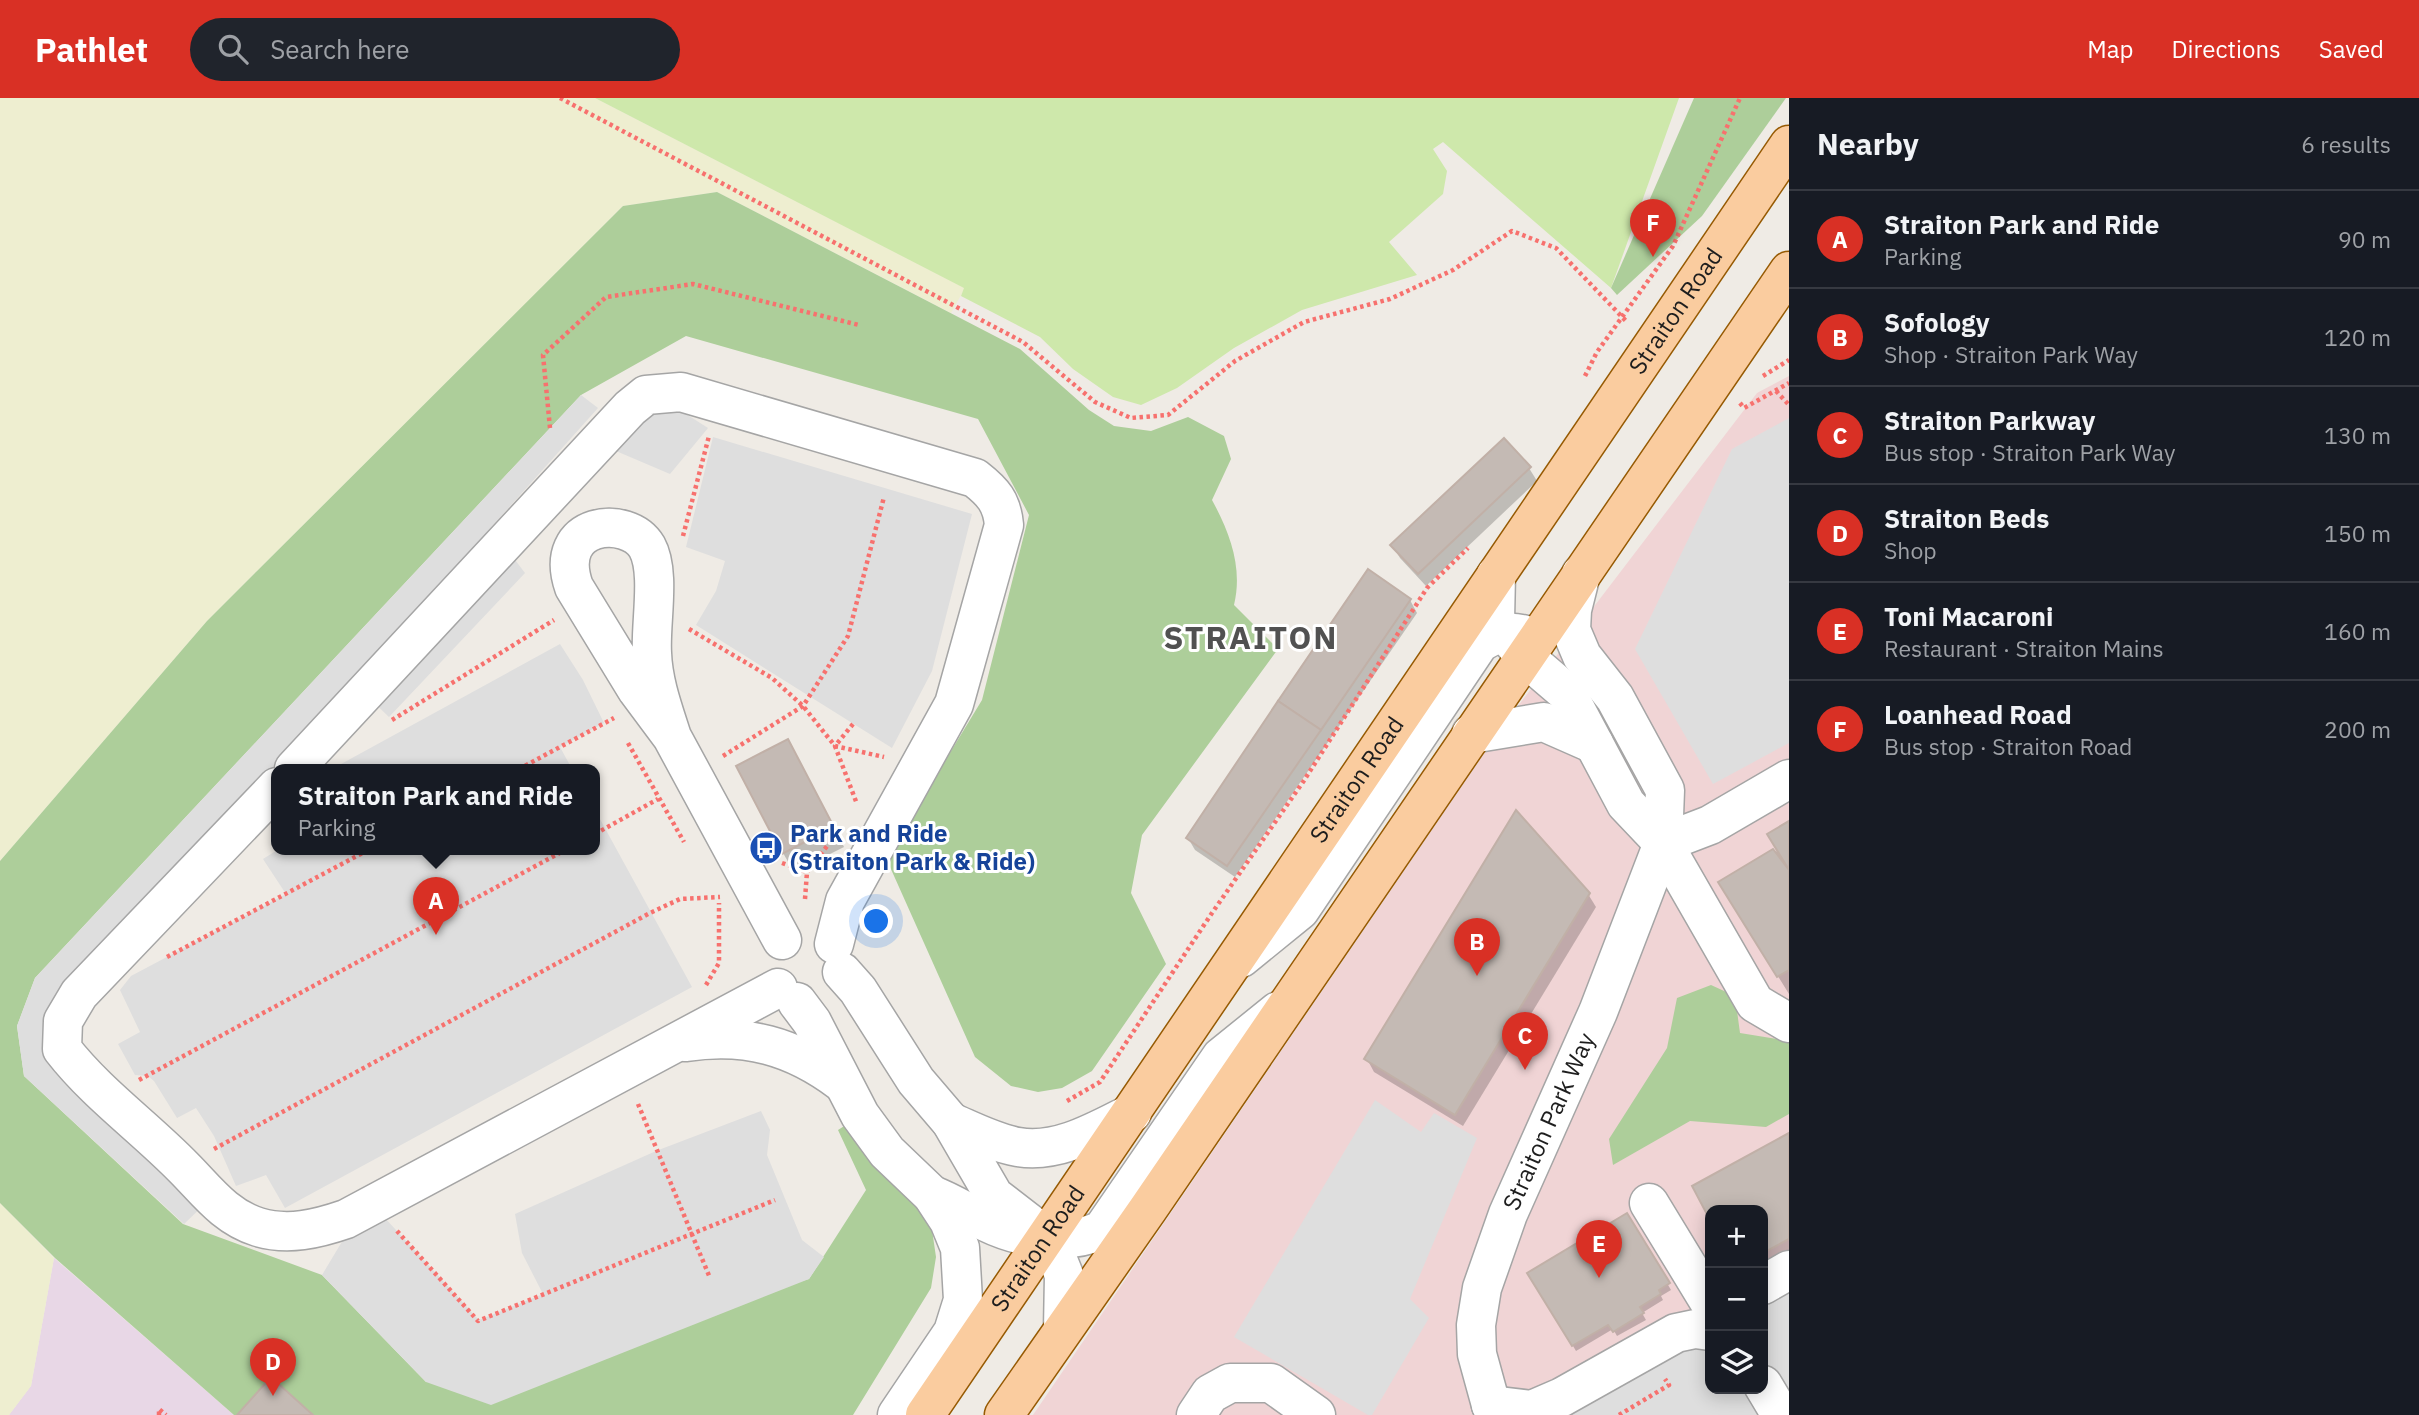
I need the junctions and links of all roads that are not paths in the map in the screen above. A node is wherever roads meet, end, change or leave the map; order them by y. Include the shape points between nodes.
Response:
1 (1789, 145) edge
2 (1789, 271) edge
3 (1496, 575) junction
4 (1581, 575) junction
5 (1522, 643) junction
6 (1582, 656) junction
7 (1471, 734) junction
8 (672, 737) junction
9 (1594, 744) junction
10 (298, 764) edge
11 (1789, 779) edge
12 (271, 793) edge
13 (1663, 843) junction
14 (782, 940) junction
15 (838, 958) junction
16 (1234, 964) junction
17 (787, 995) junction
18 (1290, 1001) junction
19 (1789, 1023) edge
20 (672, 1044) junction
21 (841, 1082) junction
22 (1132, 1112) junction
23 (951, 1122) junction
24 (932, 1195) junction
25 (1649, 1203) dead end
26 (1044, 1237) junction
27 (1789, 1270) edge
28 (1768, 1282) edge
29 (1705, 1295) edge
30 (1063, 1329) junction
31 (1705, 1330) edge
32 (1768, 1393) edge
33 (1488, 1410) edge
34 (897, 1415) edge
35 (925, 1415) edge
36 (1004, 1415) edge
37 (1196, 1415) edge
38 (1316, 1415) edge
39 (1781, 1415) edge

1 - 3 main road, Straiton Road
2 - 4 main road
3 - 5 street via 1494,620
3 - 16 main road, Straiton Road
4 - 5 main road
4 - 6 street, Straiton Park Way via 1571,630
5 - 6 street
5 - 7 main road
5 - 9 street via 1567,693
5 - 16 street via 1491,635 1479,645 1300,911
6 - 13 street, Straiton Park Way via 1615,698 1665,790
7 - 9 street via 1544,722
7 - 18 main road
8 - 8 street via 636,690 574,587 568,570 569,552 579,538 593,530 612,528 646,544 653,566 655,682
8 - 14 street
9 - 13 street via 1626,804
10 - 15 street via 646,395 681,392 975,478 1003,506 1004,525 954,704 845,901
11 - 13 street via 1710,825
12 - 20 street via 79,994 63,1021 62,1049 210,1199 256,1226 286,1232 346,1219
13 - 19 street via 1755,1003
13 - 33 street, Straiton Park Way via 1598,1012 1508,1214 1482,1287 1477,1354
14 - 15 street via 803,932 825,937
14 - 17 street via 771,961 771,973
15 - 17 street via 829,995 820,1001
15 - 23 street via 916,1081
16 - 22 main road, Straiton Road
17 - 20 street
17 - 21 street via 812,1022
18 - 26 street via 1221,1057 1102,1230 1086,1237
18 - 30 main road
20 - 21 street via 721,1037 763,1044 795,1054
21 - 24 street via 887,1152
22 - 23 street via 1079,1139 1035,1149 1016,1147
22 - 26 main road, Straiton Road
23 - 26 street via 994,1196
24 - 26 street via 999,1228
24 - 34 street via 960,1248 963,1300 953,1332
25 - 29 street
26 - 30 street via 1064,1275
26 - 35 main road, Straiton Road
27 - 28 street
30 - 36 main road
31 - 33 street via 1676,1333 1532,1410
32 - 39 street
37 - 38 street via 1210,1394 1230,1383 1271,1382

